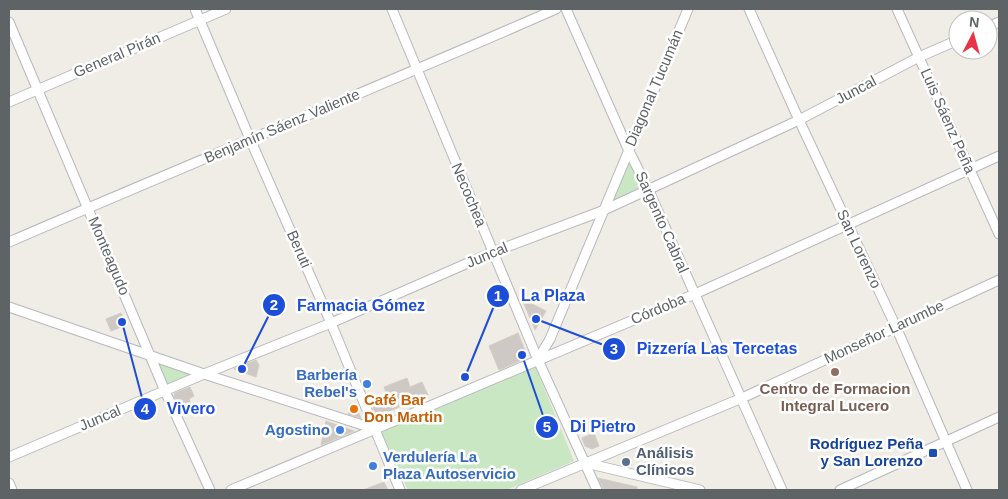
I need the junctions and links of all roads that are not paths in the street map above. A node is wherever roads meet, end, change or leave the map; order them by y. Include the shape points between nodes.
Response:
1 (195, 9) edge
2 (226, 9) edge
3 (392, 9) edge
4 (556, 9) edge
5 (566, 9) edge
6 (688, 9) edge
7 (749, 9) edge
8 (897, 9) edge
9 (200, 20) junction
10 (9, 22) edge
11 (948, 44) edge
12 (919, 57) junction
13 (417, 70) junction
14 (38, 90) junction
15 (9, 102) edge
16 (799, 120) junction
17 (250, 139) junction
18 (628, 149) junction
19 (999, 156) edge
20 (970, 169) junction
21 (648, 189) junction
22 (88, 207) junction
23 (602, 211) junction
24 (848, 225) junction
25 (999, 234) edge
26 (9, 242) edge
27 (493, 252) junction
28 (999, 280) edge
29 (695, 294) junction
30 (9, 307) edge
31 (331, 323) junction
32 (896, 327) junction
33 (151, 356) junction
34 (538, 360) junction
35 (204, 374) junction
36 (165, 391) junction
37 (742, 398) junction
38 (999, 417) edge
39 (375, 430) junction
40 (946, 442) junction
41 (9, 456) edge
42 (586, 463) junction
43 (9, 483) edge
44 (12, 490) edge
45 (210, 490) edge
46 (231, 490) edge
47 (400, 490) edge
48 (521, 490) edge
49 (596, 490) edge
50 (700, 490) edge
51 (782, 490) edge
52 (840, 490) edge
53 (967, 490) edge

1 - 9 street, Beruti
2 - 9 street, General Pirán
3 - 13 street, Necochea
4 - 13 street, Benjamín Sáenz Valiente
5 - 18 street, Sargento Cabral
6 - 18 street, Diagonal Tucumán
7 - 16 street, San Lorenzo
8 - 12 street, Luis Sáenz Peña
9 - 14 street, General Pirán
9 - 17 street, Beruti
10 - 14 street, Monteagudo
11 - 12 street, Juncal
12 - 16 street, Juncal
12 - 20 street, Luis Sáenz Peña
13 - 17 street, Benjamín Sáenz Valiente
13 - 27 street, Necochea
14 - 15 street, General Pirán
14 - 22 street, Monteagudo
16 - 21 street, Juncal
16 - 24 street, San Lorenzo
17 - 22 street, Benjamín Sáenz Valiente
17 - 31 street, Beruti
18 - 21 street, Sargento Cabral
18 - 23 street, Diagonal Tucumán
19 - 20 street, Córdoba
20 - 24 street, Córdoba
20 - 25 street, Luis Sáenz Peña
21 - 23 street, Juncal
21 - 29 street, Sargento Cabral
22 - 26 street, Benjamín Sáenz Valiente
22 - 33 street, Monteagudo
23 - 27 street, Juncal
23 - 34 street, Diagonal Tucumán via 550,339
24 - 29 street, Córdoba
24 - 32 street, San Lorenzo
27 - 31 street, Juncal
27 - 34 street, Necochea
28 - 32 street, Monseñor Larumbe
29 - 34 street, Córdoba
29 - 37 street, Sargento Cabral
30 - 33 street
31 - 35 street, Juncal
31 - 39 street, Beruti
32 - 37 street, Monseñor Larumbe
32 - 40 street, San Lorenzo
33 - 35 street
33 - 36 street, Monteagudo
34 - 39 street, Córdoba
34 - 42 street, Necochea
35 - 36 street, Juncal
35 - 39 street
36 - 41 street, Juncal
36 - 45 street, Monteagudo
37 - 42 street, Monseñor Larumbe
37 - 51 street, Sargento Cabral
38 - 40 street
39 - 46 street, Córdoba
39 - 47 street, Beruti
40 - 52 street
40 - 53 street, San Lorenzo
42 - 48 street, Monseñor Larumbe
42 - 49 street, Necochea
42 - 50 street
43 - 44 street

